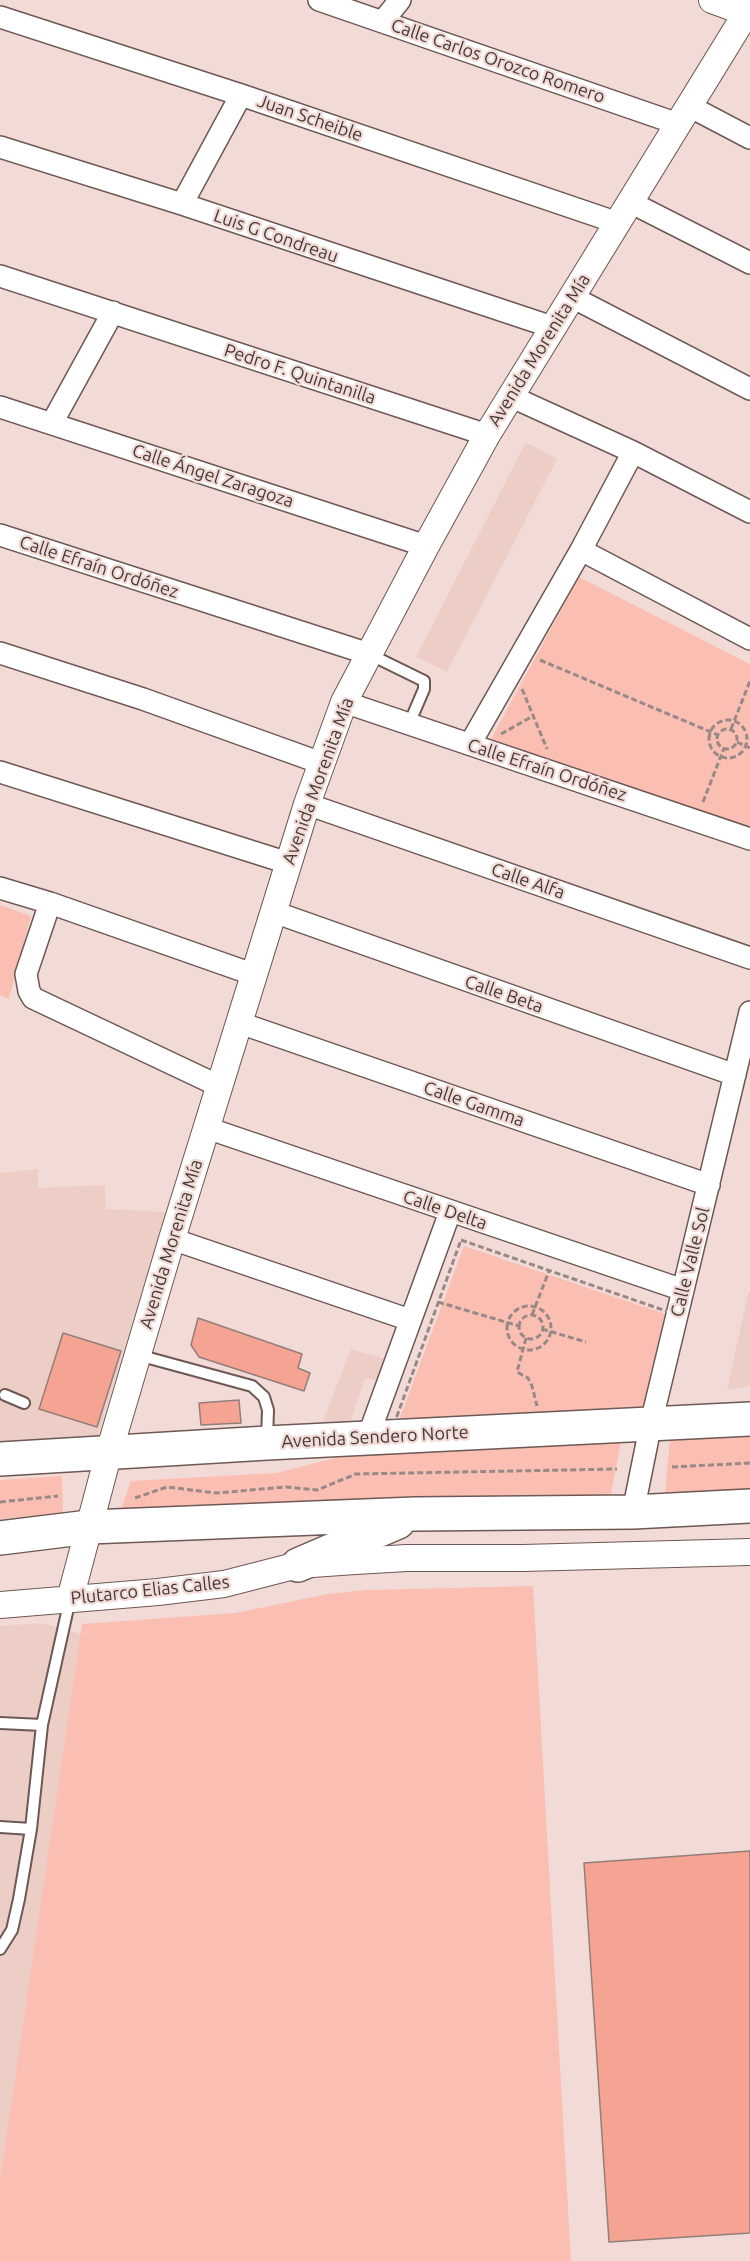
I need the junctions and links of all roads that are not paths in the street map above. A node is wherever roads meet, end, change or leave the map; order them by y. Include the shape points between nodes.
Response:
1 (319, 0) edge
2 (400, 0) edge
3 (712, 0) edge
4 (749, 12) edge
5 (0, 17) edge
6 (383, 21) junction
7 (241, 95) junction
8 (683, 115) junction
9 (750, 138) edge
10 (0, 147) edge
11 (182, 204) junction
12 (624, 212) junction
13 (750, 263) edge
14 (0, 276) edge
15 (572, 297) junction
16 (113, 312) junction
17 (552, 327) junction
18 (750, 388) edge
19 (510, 396) junction
20 (0, 407) edge
21 (52, 423) junction
22 (487, 435) junction
23 (633, 452) junction
24 (750, 512) edge
25 (0, 535) edge
26 (426, 546) junction
27 (581, 550) junction
28 (750, 639) edge
29 (0, 653) edge
30 (369, 654) junction
31 (344, 702) junction
32 (409, 724) junction
33 (470, 744) junction
34 (321, 763) junction
35 (0, 771) edge
36 (307, 804) junction
37 (750, 839) edge
38 (288, 863) junction
39 (0, 888) edge
40 (50, 903) junction
41 (274, 912) junction
42 (750, 958) edge
43 (255, 975) junction
44 (750, 1012) edge
45 (240, 1023) junction
46 (735, 1075) junction
47 (219, 1086) junction
48 (207, 1128) junction
49 (709, 1185) junction
50 (450, 1212) junction
51 (172, 1239) junction
52 (683, 1290) junction
53 (410, 1320) junction
54 (138, 1355) junction
55 (5, 1395) dead end
56 (24, 1403) dead end
57 (750, 1419) edge
58 (651, 1423) junction
59 (368, 1437) junction
60 (267, 1443) junction
61 (109, 1452) junction
62 (0, 1459) edge
63 (750, 1506) edge
64 (633, 1512) junction
65 (415, 1514) junction
66 (89, 1527) junction
67 (0, 1538) edge
68 (750, 1552) edge
69 (298, 1565) junction
70 (70, 1599) junction
71 (0, 1605) edge
72 (0, 1723) edge
73 (42, 1725) junction
74 (0, 1827) edge
75 (31, 1829) junction
76 (0, 1949) edge

1 - 6 street, Calle Carlos Orozco Romero
2 - 6 street
3 - 4 street
4 - 8 street, Avenida Morenita Mía
5 - 7 street, Juan Scheible
6 - 8 street, Calle Carlos Orozco Romero
7 - 11 street
7 - 12 street, Juan Scheible
8 - 9 street, Calle Carlos Orozco Romero
8 - 12 street, Avenida Morenita Mía
10 - 11 street, Luis G Condreau
11 - 17 street, Luis G Condreau
12 - 13 street, Juan Scheible
12 - 15 street, Avenida Morenita Mía
14 - 16 street, Pedro F. Quintanilla
15 - 17 street, Avenida Morenita Mía
15 - 18 street
16 - 21 street
16 - 22 street, Pedro F. Quintanilla
17 - 19 street, Avenida Morenita Mía
19 - 22 street, Avenida Morenita Mía
19 - 23 street
20 - 21 street, Calle Ángel Zaragoza
21 - 26 street, Calle Ángel Zaragoza
22 - 26 street, Avenida Morenita Mía
23 - 24 street
23 - 27 street
25 - 30 street, Calle Efraín Ordóñez
26 - 30 street, Avenida Morenita Mía
27 - 28 street
27 - 33 street
29 - 34 street
30 - 31 street, Avenida Morenita Mía
30 - 32 lane via 424,681
31 - 32 street, Calle Efraín Ordóñez
31 - 34 street, Avenida Morenita Mía
32 - 33 street, Calle Efraín Ordóñez
33 - 37 street, Calle Efraín Ordóñez
34 - 36 street, Avenida Morenita Mía
35 - 38 street
36 - 38 street, Avenida Morenita Mía
36 - 42 street, Calle Alfa
38 - 41 street, Avenida Morenita Mía
39 - 40 street
40 - 43 street
40 - 47 street via 26,974 33,998
41 - 43 street, Avenida Morenita Mía
41 - 46 street, Calle Beta
43 - 45 street, Avenida Morenita Mía
44 - 46 street, Calle Valle Sol
45 - 47 street, Avenida Morenita Mía
45 - 49 street, Calle Gamma
46 - 49 street, Calle Valle Sol
47 - 48 street, Avenida Morenita Mía
48 - 50 street, Calle Delta
48 - 51 street, Avenida Morenita Mía
49 - 52 street, Calle Valle Sol
50 - 52 street, Calle Delta
50 - 53 street
51 - 53 street
51 - 54 street, Avenida Morenita Mía
52 - 58 street, Calle Valle Sol
53 - 59 street
54 - 60 lane via 252,1386 264,1397 268,1410
54 - 61 street, Avenida Morenita Mía
55 - 56 lane
57 - 58 main road, Avenida Sendero Norte
58 - 59 main road, Avenida Sendero Norte
58 - 64 street, Calle Valle Sol
59 - 60 main road, Avenida Sendero Norte
60 - 61 main road, Avenida Sendero Norte
61 - 62 main road, Avenida Sendero Norte
61 - 66 street, Avenida Morenita Mía
63 - 64 main road
64 - 65 main road
65 - 66 main road
65 - 69 main road
66 - 67 main road
66 - 70 street, Avenida Morenita Mía
68 - 69 street via 407,1558
69 - 70 street, Plutarco Elias Calles via 224,1584
70 - 71 street, Plutarco Elias Calles
70 - 73 lane
72 - 73 lane
73 - 75 lane
74 - 75 lane
75 - 76 lane via 12,1930

